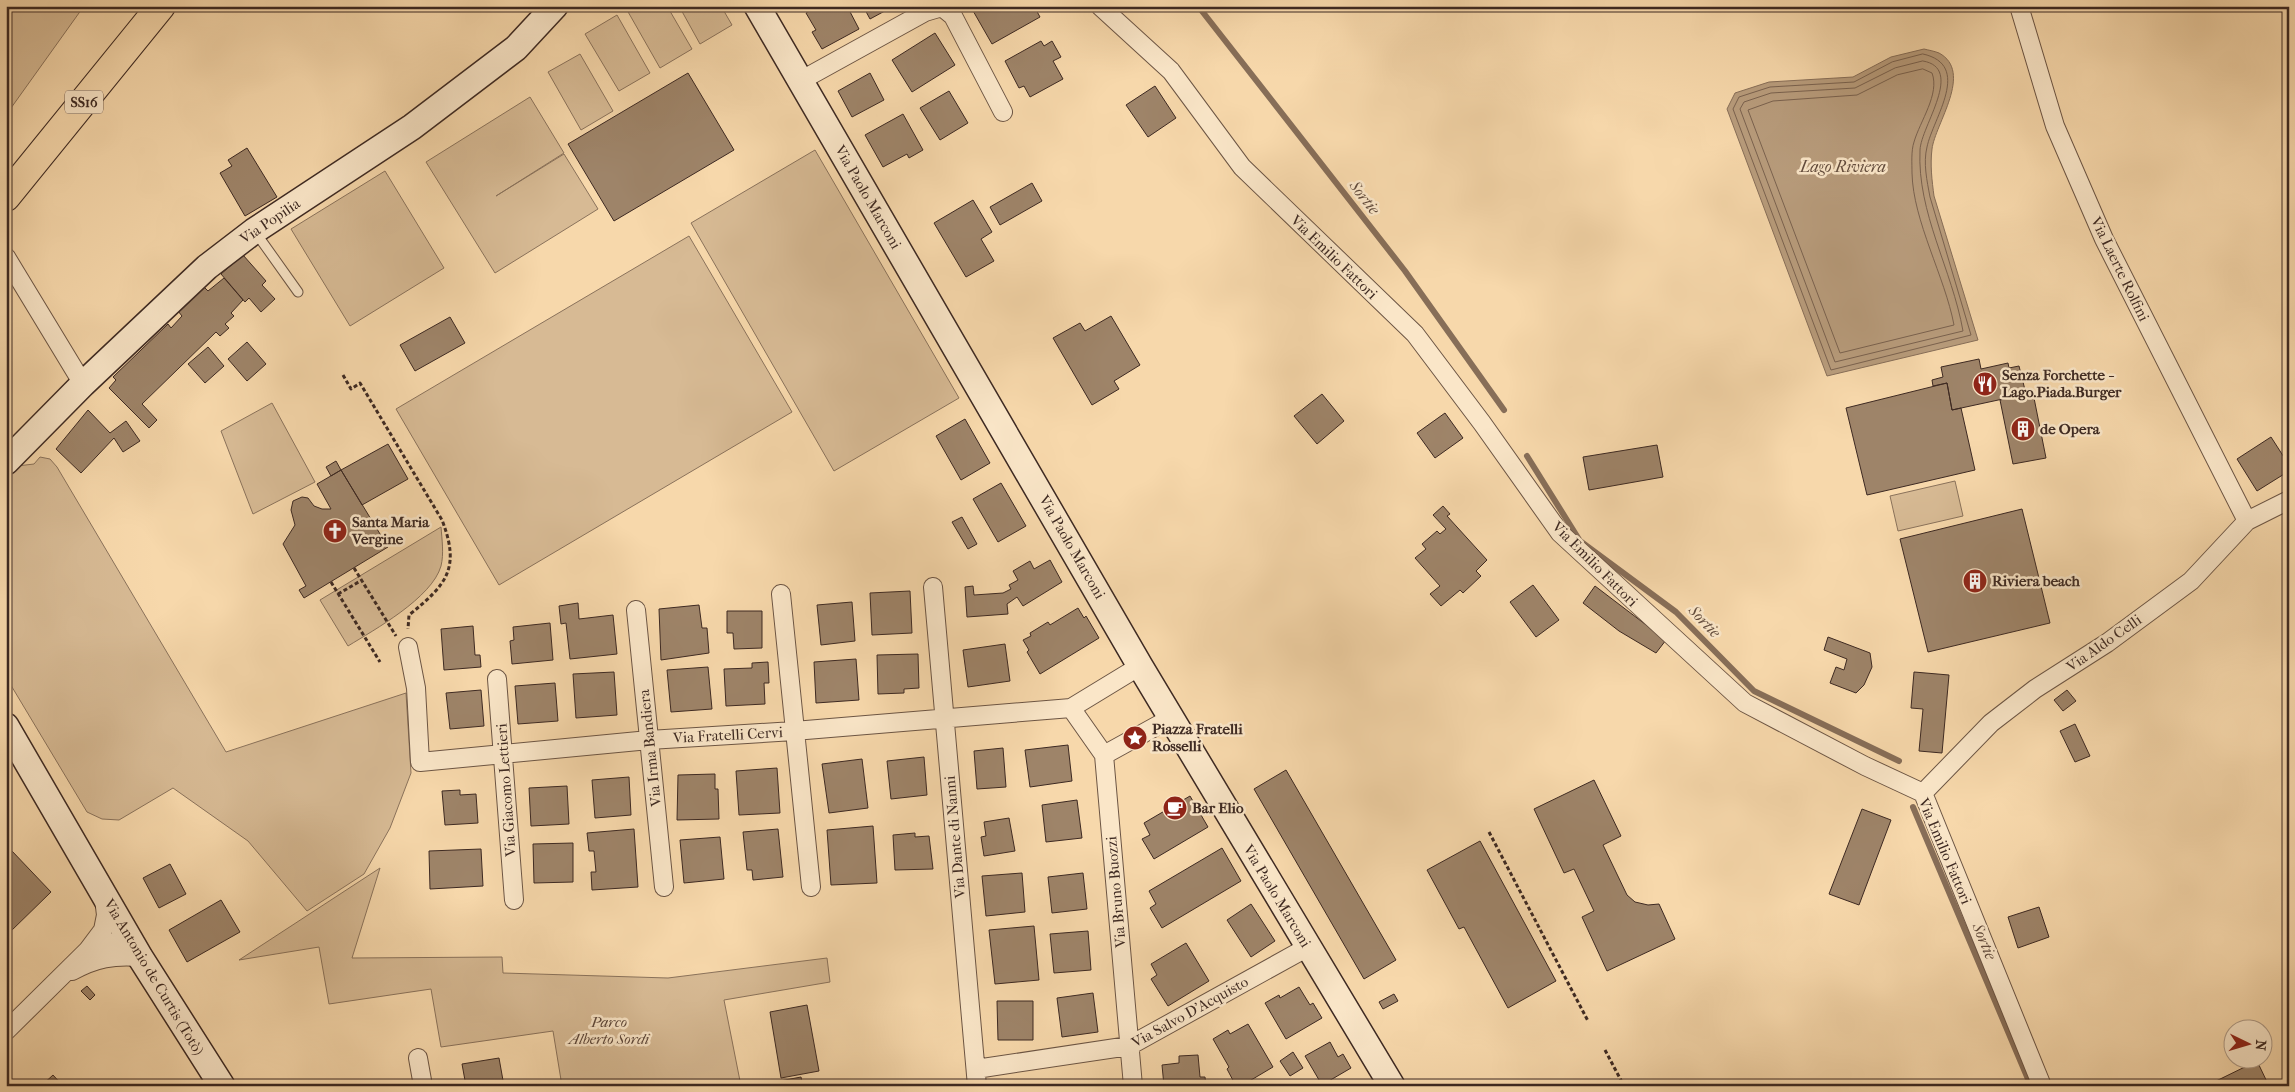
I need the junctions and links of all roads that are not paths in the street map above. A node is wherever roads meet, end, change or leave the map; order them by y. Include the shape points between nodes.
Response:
1 (161, 6) edge
2 (555, 6) edge
3 (757, 6) edge
4 (1100, 6) edge
5 (2019, 6) edge
6 (800, 81) junction
7 (1003, 112) dead end
8 (6, 197) edge
9 (254, 231) junction
10 (6, 257) edge
11 (298, 292) dead end
12 (83, 384) junction
13 (6, 462) edge
14 (2289, 500) edge
15 (2247, 521) junction
16 (933, 588) dead end
17 (781, 594) dead end
18 (636, 610) dead end
19 (403, 644) road end
20 (1140, 666) junction
21 (497, 679) dead end
22 (1071, 708) junction
23 (944, 717) junction
24 (1171, 718) junction
25 (6, 726) edge
26 (794, 731) junction
27 (649, 740) junction
28 (504, 755) junction
29 (1104, 755) junction
30 (1923, 793) junction
31 (664, 887) dead end
32 (811, 887) dead end
33 (103, 893) junction
34 (514, 900) dead end
35 (1308, 947) junction
36 (135, 948) junction
37 (88, 950) junction
38 (61, 978) junction
39 (8, 1025) edge
40 (1129, 1046) junction
41 (418, 1058) dead end
42 (977, 1078) edge
43 (222, 1086) edge
44 (423, 1086) edge
45 (1132, 1086) edge
46 (1392, 1086) edge
47 (2042, 1086) edge

1 - 8 main road, SS16
2 - 9 street, Via Popilia via 516,48 412,127
3 - 6 street, Via Paolo Marconi
4 - 30 street, Via Emilio Fattori via 1170,71 1242,167 1414,334 1560,533 1745,703
5 - 15 street, Via Laerte Rolfini via 2055,126 2104,239
6 - 7 street via 925,12 942,8 953,16
6 - 20 street, Via Paolo Marconi
9 - 11 lane
9 - 12 street, Via Popilia via 207,267
10 - 12 street
12 - 13 street, Via Popilia
14 - 15 street, Via Aldo Celli
15 - 30 street, Via Aldo Celli via 2191,581 2108,643 1991,723
16 - 23 street, Via Dante di Nanni
17 - 26 street
18 - 27 street, Via Irma Bandiera
19 - 28 street, Via Fratelli Cervi via 416,688 420,762
20 - 22 street, Via Fratelli Cervi
20 - 24 street, Via Paolo Marconi
21 - 28 street, Via Giacomo Lettieri
22 - 23 street, Via Fratelli Cervi
22 - 29 street
23 - 26 street, Via Fratelli Cervi
23 - 42 street, Via Dante di Nanni
24 - 29 street
24 - 35 street, Via Paolo Marconi
25 - 33 street, Via Antonio de Curtis (Totò)
26 - 27 street, Via Fratelli Cervi
26 - 32 street
27 - 28 street, Via Fratelli Cervi
27 - 31 street, Via Irma Bandiera
28 - 34 street, Via Giacomo Lettieri
29 - 40 street, Via Bruno Buozzi
30 - 47 street, Via Emilio Fattori
33 - 36 street, Via Antonio de Curtis (Totò)
33 - 37 street via 106,915 103,930
35 - 40 street, Via Salvo D'Acquisto
35 - 46 street, Via Paolo Marconi
36 - 37 street via 110,942
36 - 38 street via 82,966
36 - 43 street, Via Antonio de Curtis (Totò)
37 - 38 street
38 - 39 street
40 - 42 street, Via Salvo D'Acquisto
40 - 45 street, Via Bruno Buozzi
41 - 44 street

